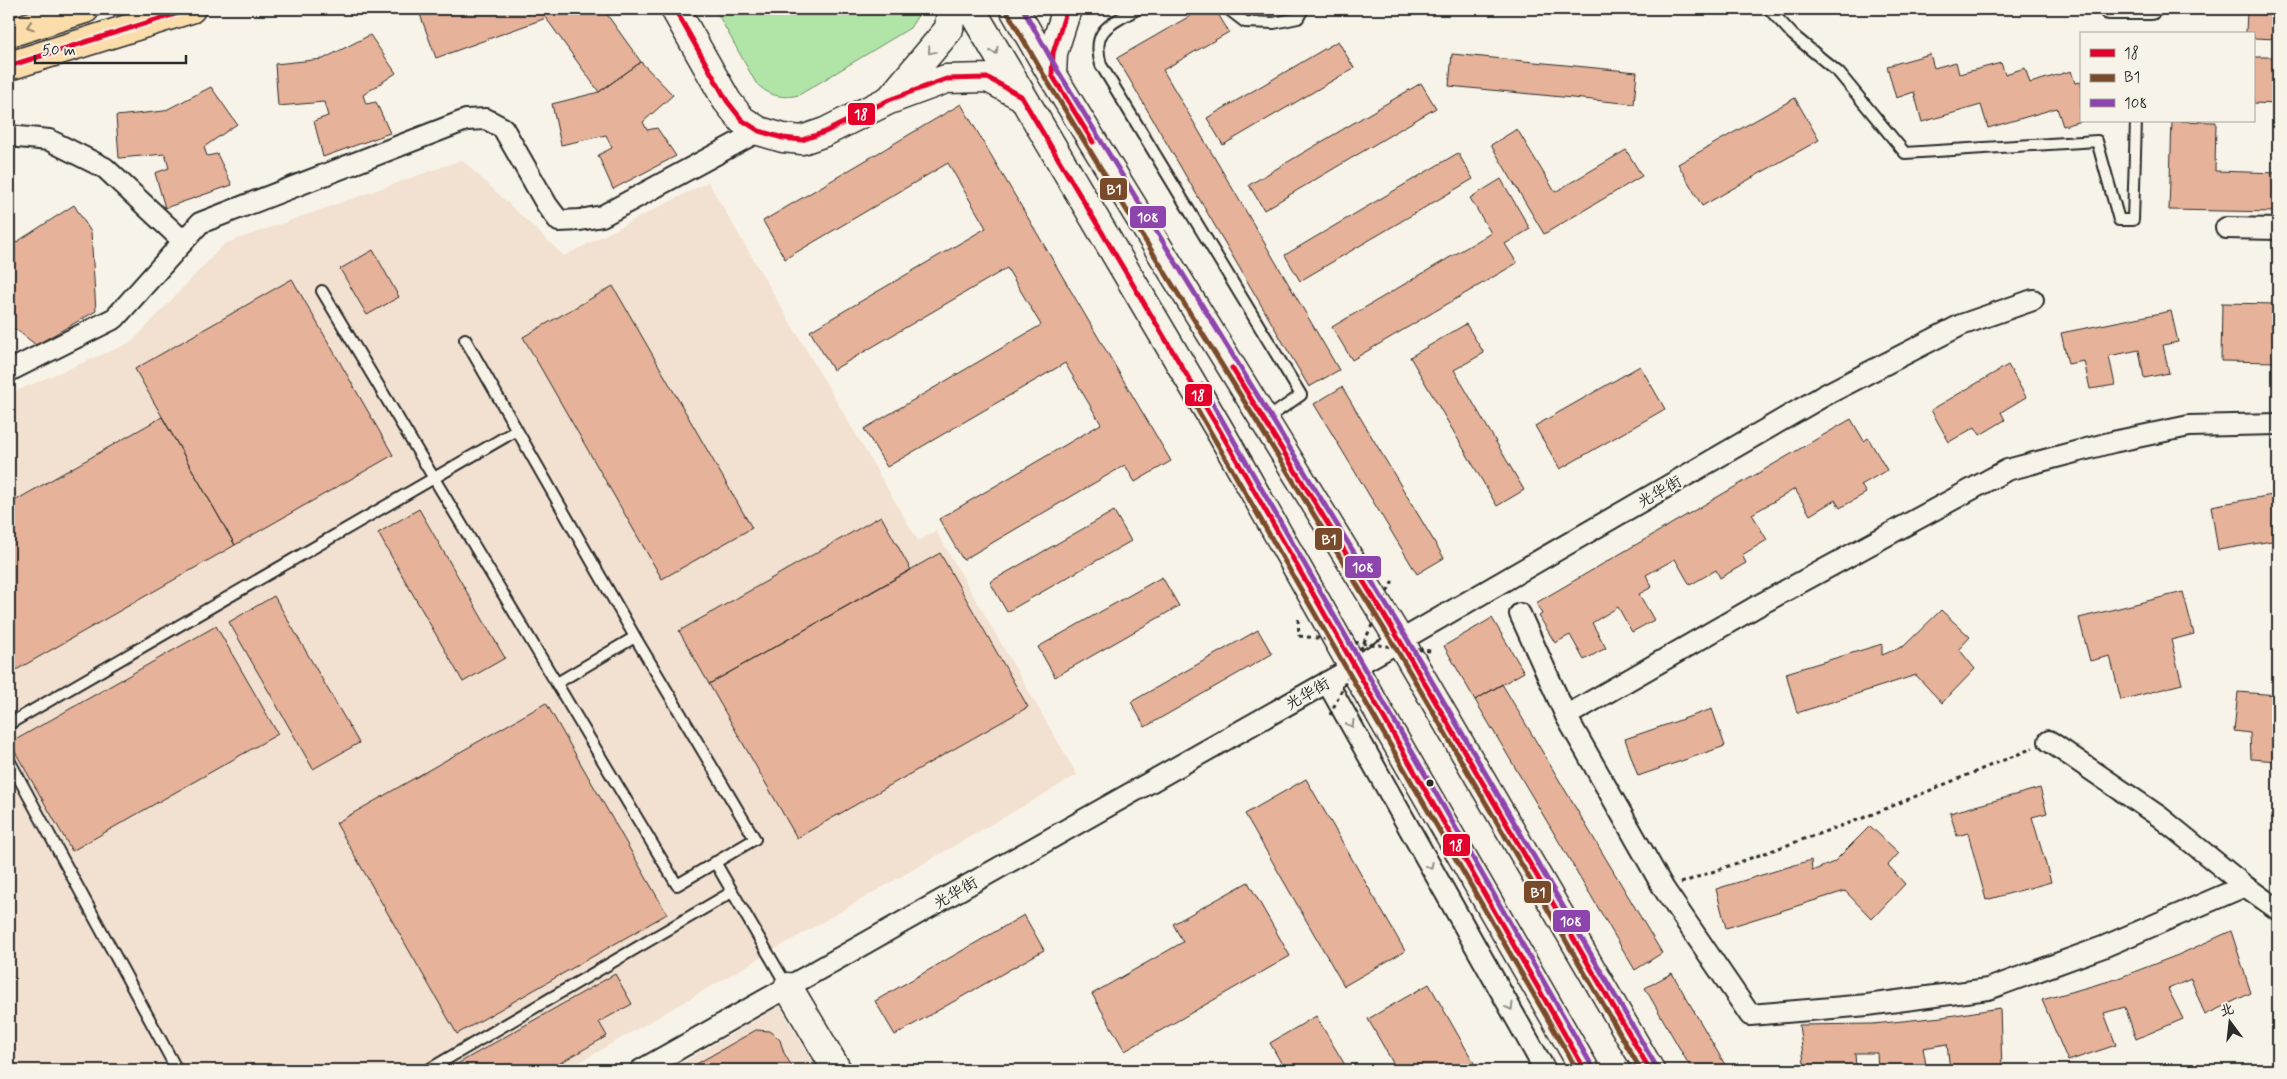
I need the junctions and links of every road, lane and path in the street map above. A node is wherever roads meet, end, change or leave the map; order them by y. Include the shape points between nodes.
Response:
1 (85, 9) edge
2 (191, 9) edge
3 (675, 9) edge
4 (952, 9) edge
5 (971, 9) edge
6 (1014, 9) edge
7 (1067, 9) edge
8 (1137, 9) edge
9 (1228, 9) edge
10 (1303, 9) edge
11 (1769, 9) edge
12 (2109, 9) edge
13 (2150, 9) edge
14 (9, 34) edge
15 (9, 66) edge
16 (1052, 75) junction
17 (1021, 96) junction
18 (889, 100) junction
19 (2136, 122) edge
20 (759, 131) junction
21 (9, 136) edge
22 (2226, 228) dead end
23 (2278, 229) edge
24 (184, 241) junction
25 (322, 291) dead end
26 (2033, 300) dead end
27 (465, 339) dead end
28 (9, 371) edge
29 (1265, 420) junction
30 (2278, 424) edge
31 (517, 430) junction
32 (434, 478) junction
33 (1393, 580) dead end
34 (1520, 614) dead end
35 (1299, 636) dead end
36 (635, 637) junction
37 (1400, 641) junction
38 (1431, 651) dead end
39 (1358, 655) junction
40 (1327, 682) junction
41 (557, 683) junction
42 (1330, 714) dead end
43 (1566, 716) junction
44 (9, 724) edge
45 (2049, 741) joint
46 (9, 760) edge
47 (715, 862) junction
48 (2245, 886) junction
49 (1664, 889) junction
50 (732, 892) junction
51 (2277, 909) dead end
52 (788, 987) junction
53 (176, 1070) edge
54 (428, 1070) edge
55 (641, 1070) edge
56 (836, 1070) edge
57 (1545, 1070) edge
58 (1585, 1070) edge
59 (1650, 1070) edge

1 -> 14 highway
2 - 15 highway
3 - 20 main road via 727,101 742,120
4 -> 18 main road via 949,29
5 -> 17 main road
6 - 16 main road
7 - 16 main road via 1053,53
8 - 29 lane via 1104,29 1097,50 1101,65 1300,395
9 - 10 lane via 1245,22 1274,23 1298,18
11 - 19 lane via 1792,35 1839,73 1905,153 2097,141 2119,220 2134,220
12 - 13 street
16 - 29 main road
17 - 18 main road via 988,78 946,79
17 - 39 main road via 1215,423
18 - 20 main road via 802,140
20 - 24 street via 602,216 559,221 503,128 486,119 466,120 200,223
21 - 24 street via 49,140 105,168
22 - 23 street
24 - 28 street via 115,318
25 - 32 lane
26 - 37 street, 光华街 via 1961,326 1825,394
27 - 31 lane
29 - 37 main road
30 - 43 street via 2189,426 2007,470 1759,605
31 - 32 lane
31 - 36 lane
32 - 41 lane
32 - 44 lane
33 - 39 path, bridge
34 - 43 street
35 - 39 path, bridge
36 - 41 lane
36 - 47 lane via 756,839
37 - 39 street, 光华街
37 - 59 main road
38 - 39 path, bridge
39 - 40 street, 光华街
39 - 42 path, bridge
39 - 58 main road
40 - 52 street, 光华街
40 -> 57 street
41 - 47 lane via 678,885
43 - 49 street
45 - 48 street via 2160,817
45 - 49 path via 1863,818
46 - 53 lane
47 - 50 lane
48 - 49 street via 2103,947 1988,989 1867,1006 1750,1015
48 - 51 street
50 - 52 lane
50 - 54 lane
52 - 55 street, 光华街
52 - 56 main road

